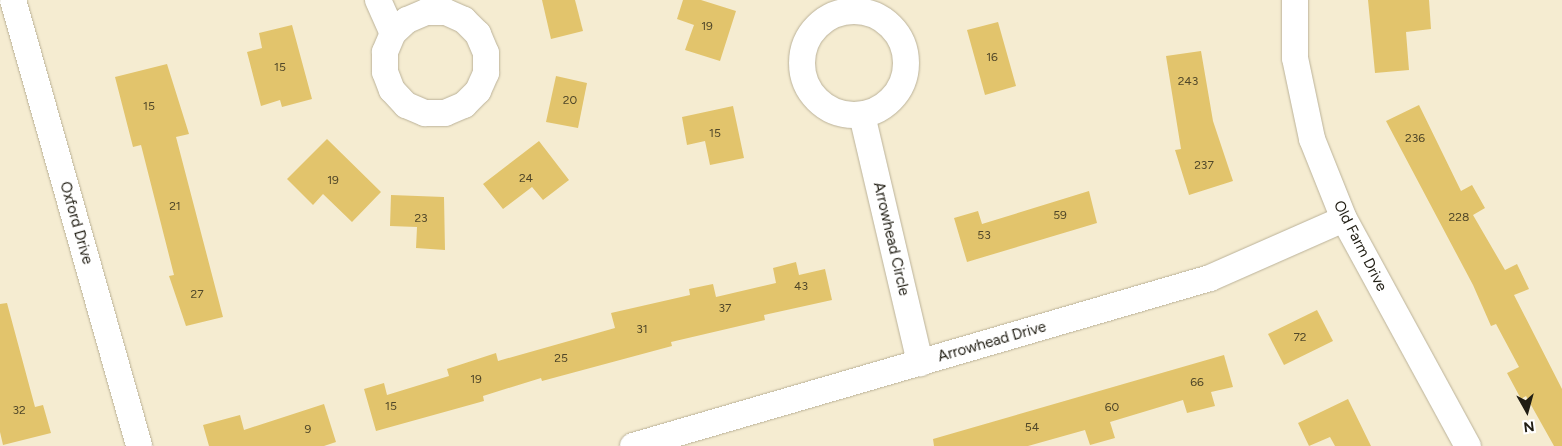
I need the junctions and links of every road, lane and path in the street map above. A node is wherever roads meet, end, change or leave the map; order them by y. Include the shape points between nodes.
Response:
1 (13, 0) edge
2 (378, 0) edge
3 (1295, 0) edge
4 (393, 33) dead end
5 (862, 115) junction
6 (1344, 220) junction
7 (920, 363) junction
8 (139, 446) edge
9 (634, 446) edge
10 (1468, 446) edge

1 - 8 street, Oxford Drive
2 - 4 street
3 - 6 street, Old Farm Drive via 1295,58 1312,139
5 - 5 street via 881,108 897,94 906,76 907,55 900,36 886,20 868,12 847,10 828,17 812,31 803,49 802,70 809,89 822,105 841,114
5 - 7 street, Arrowhead Circle
6 - 7 street, Arrowhead Drive via 1210,278
6 - 10 street, Old Farm Drive
7 - 9 street, Arrowhead Drive

